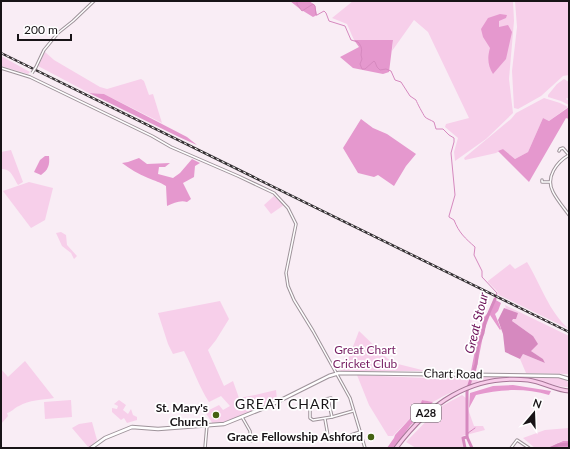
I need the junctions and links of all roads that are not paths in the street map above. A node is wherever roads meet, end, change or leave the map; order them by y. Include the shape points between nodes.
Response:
1 (94, 1) edge
2 (1, 68) edge
3 (30, 77) junction
4 (559, 149) dead end
5 (569, 155) edge
6 (542, 182) dead end
7 (550, 182) junction
8 (569, 215) edge
9 (336, 374) junction
10 (569, 379) edge
11 (569, 390) edge
12 (331, 398) dead end
13 (309, 408) dead end
14 (354, 411) junction
15 (242, 417) junction
16 (332, 417) junction
17 (325, 419) junction
18 (206, 425) junction
19 (360, 432) junction
20 (327, 434) dead end
21 (345, 437) dead end
22 (251, 441) dead end
23 (91, 448) edge
24 (204, 448) edge
25 (365, 448) edge
26 (396, 448) edge
27 (510, 448) edge
28 (529, 448) edge

1 - 3 street, bridge via 57,34 43,52
2 - 3 street
3 - 9 street via 171,147 274,193 288,208 296,224 287,267 288,286
4 - 5 street via 564,148
5 - 7 street via 558,164
6 - 7 street
7 - 8 street via 553,192
9 - 10 street, Chart Road via 475,374 559,376
9 - 14 street via 350,398
9 - 15 street
11 - 26 main road, A28 via 522,380 500,380 465,389 434,407
12 - 16 street via 327,399
13 - 17 street via 311,419
14 - 16 street
14 - 19 street
15 - 18 street via 221,425
15 - 22 street via 250,431
16 - 17 street
17 - 20 street
18 - 23 street via 158,429 132,427 105,438
18 - 24 street
19 - 21 street
19 - 25 street
27 - 28 street via 518,440

